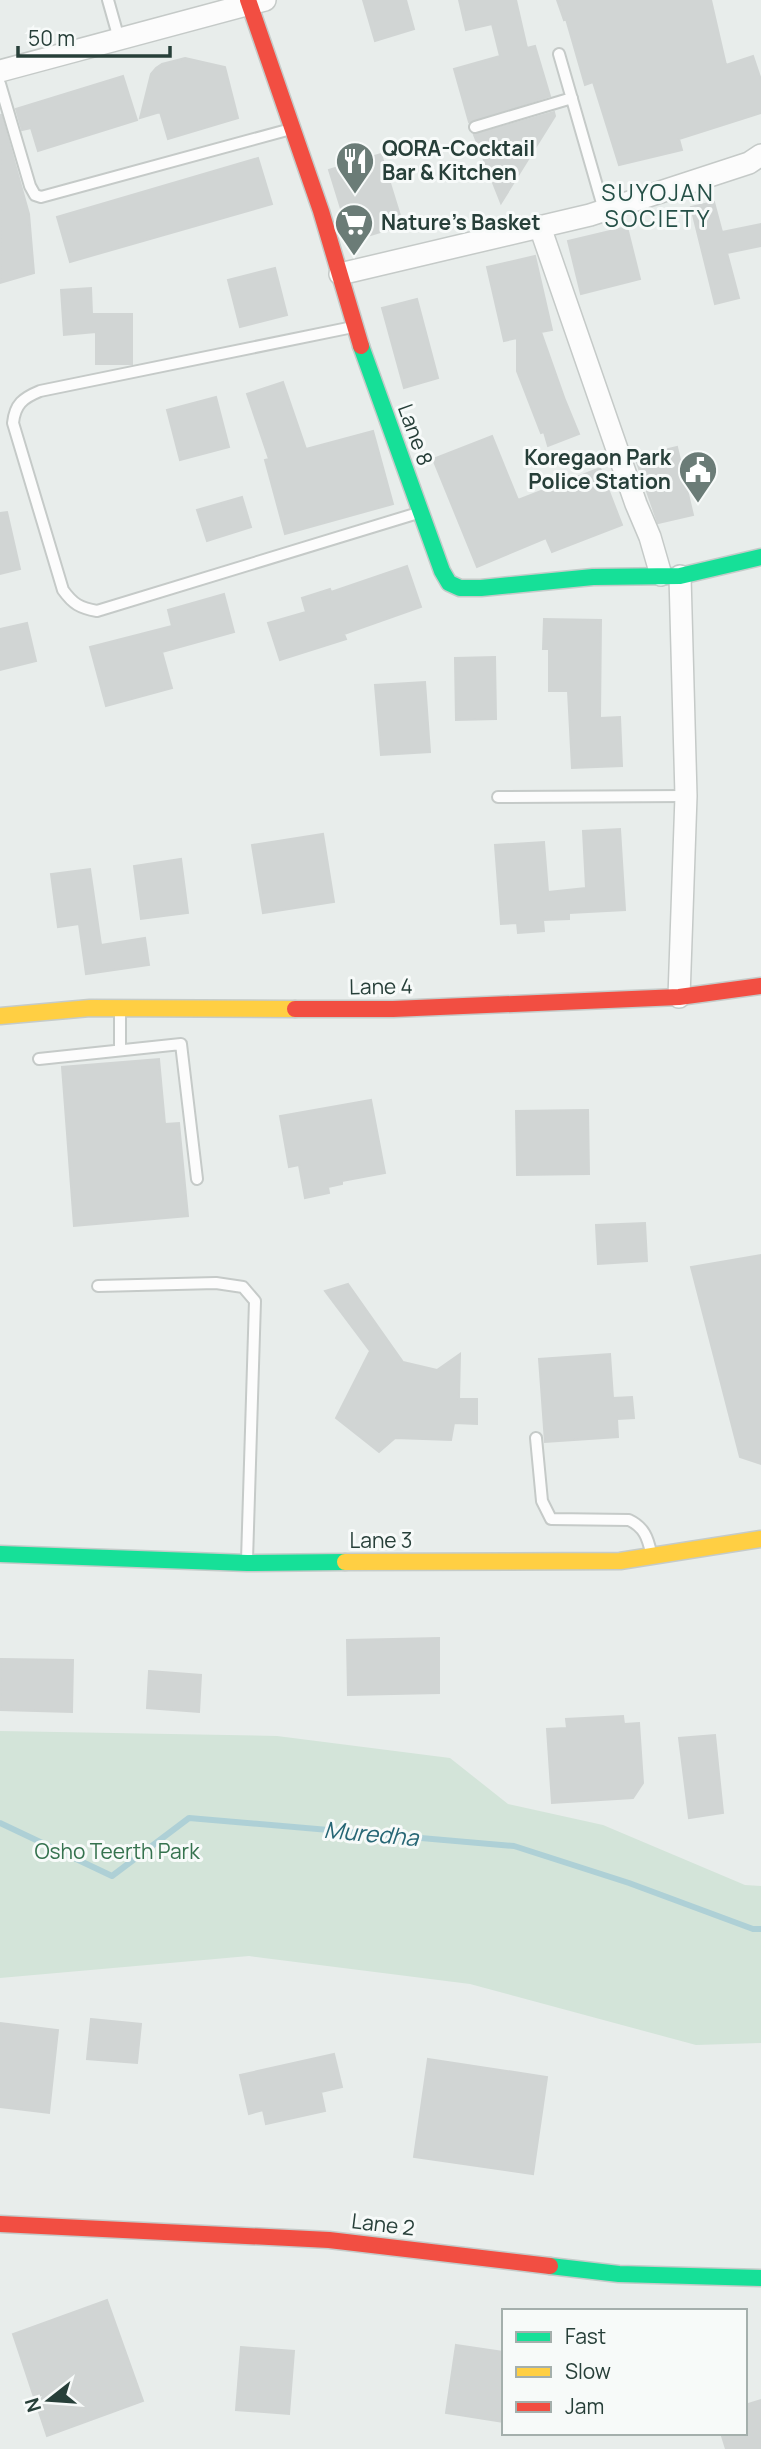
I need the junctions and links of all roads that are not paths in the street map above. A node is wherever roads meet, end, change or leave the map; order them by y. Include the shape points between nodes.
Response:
1 (108, 0) edge
2 (254, 1) edge
3 (118, 39) junction
4 (559, 54) dead end
5 (0, 71) edge
6 (0, 84) edge
7 (572, 98) junction
8 (475, 127) dead end
9 (292, 129) junction
10 (761, 155) edge
11 (604, 210) junction
12 (540, 226) junction
13 (340, 274) junction
14 (354, 327) junction
15 (421, 512) junction
16 (761, 557) edge
17 (670, 575) junction
18 (686, 796) junction
19 (498, 797) dead end
20 (761, 986) edge
21 (679, 997) junction
22 (120, 1009) junction
23 (0, 1016) edge
24 (120, 1050) junction
25 (39, 1059) dead end
26 (197, 1179) dead end
27 (98, 1286) dead end
28 (536, 1438) dead end
29 (761, 1539) edge
30 (0, 1554) edge
31 (652, 1556) junction
32 (247, 1563) junction
33 (0, 2224) edge
34 (761, 2278) edge

1 - 3 lane
2 - 3 street
2 - 9 street, Lane 8
3 - 5 street
4 - 7 lane
6 - 9 lane via 30,186 41,197
7 - 8 lane
7 - 11 lane
9 - 13 street, Lane 8
10 - 11 street via 749,163
11 - 12 street
12 - 13 street
12 - 17 street via 636,504
13 - 14 street, Lane 8
14 - 15 street, Lane 8
14 - 15 lane via 26,396 15,408 13,423 62,590 80,608 97,611
15 - 17 street, Lane 8 via 442,571 449,583 460,588 593,576
16 - 17 street, Lane 8
17 - 18 street
18 - 19 lane
18 - 21 street
20 - 21 street, Lane 4
21 - 22 street, Lane 4 via 393,1009
22 - 23 street, Lane 4
22 - 24 lane
24 - 25 lane
24 - 26 lane via 181,1044
27 - 32 lane via 216,1283 243,1287 256,1301
28 - 31 lane via 540,1494 551,1519 629,1520 649,1539
29 - 31 street, Lane 3
30 - 32 street, Lane 3
31 - 32 street, Lane 3 via 620,1561
33 - 34 street, Lane 2 via 328,2240 619,2274

